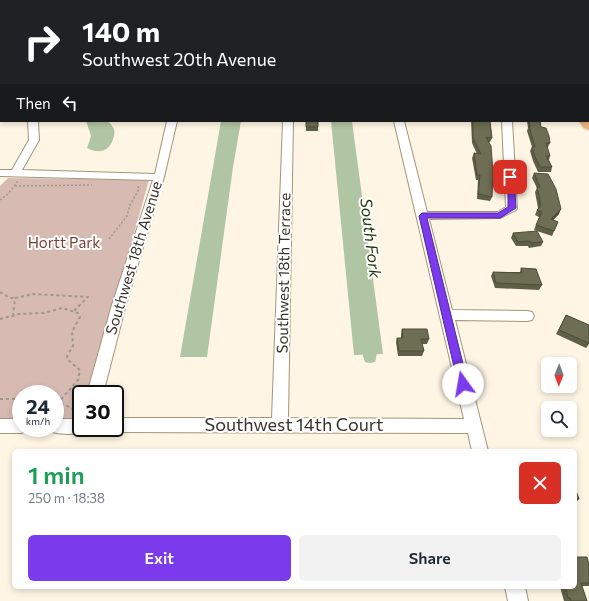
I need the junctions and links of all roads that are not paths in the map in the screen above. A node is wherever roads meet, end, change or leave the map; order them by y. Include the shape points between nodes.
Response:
1 (34, 122) edge
2 (172, 122) edge
3 (288, 122) edge
4 (399, 122) edge
5 (507, 122) edge
6 (0, 173) edge
7 (18, 175) junction
8 (158, 177) junction
9 (422, 216) junction
10 (447, 315) junction
11 (527, 316) dead end
12 (97, 385) edge
13 (280, 424) junction
14 (124, 425) edge
15 (0, 426) edge
16 (12, 426) edge
17 (473, 426) junction
18 (479, 449) edge
19 (515, 589) edge
20 (518, 601) edge

1 - 7 street via 34,140
2 - 8 street, Southwest 18th Avenue
3 - 13 street, Southwest 18th Terrace
4 - 9 street
5 - 9 street via 512,208 500,215
6 - 7 street
7 - 8 street
8 - 12 street, Southwest 18th Avenue
9 - 10 street
10 - 11 street
10 - 17 street
13 - 14 street, Southwest 14th Court
13 - 17 street, Southwest 14th Court
15 - 16 street
17 - 18 street
19 - 20 street

